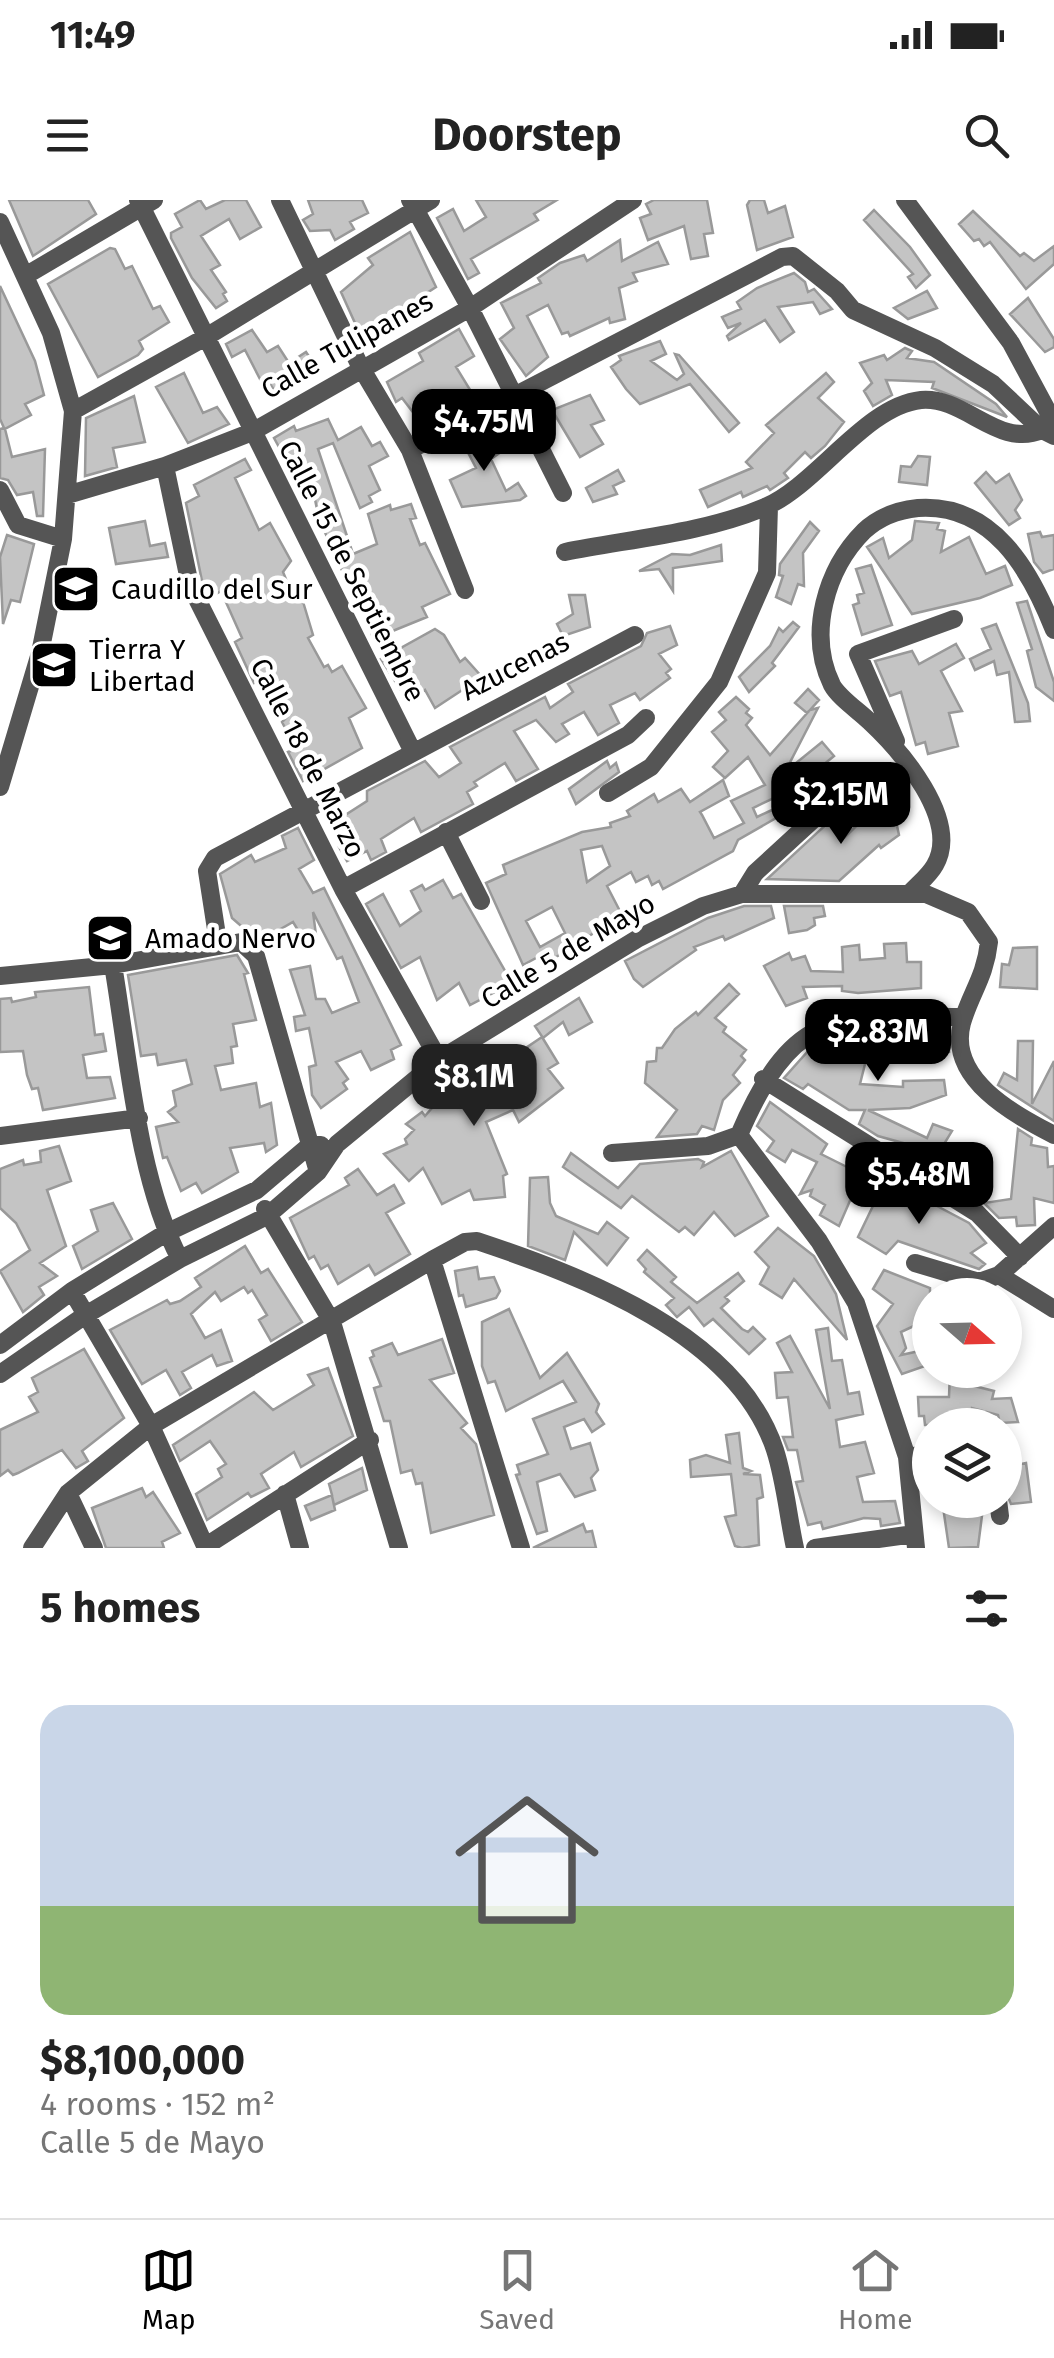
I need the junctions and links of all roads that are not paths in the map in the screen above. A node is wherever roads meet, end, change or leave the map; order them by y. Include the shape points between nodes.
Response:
1 (280, 200) edge
2 (431, 200) edge
3 (634, 200) edge
4 (904, 200) edge
5 (145, 202) edge
6 (412, 205) edge
7 (0, 222) edge
8 (312, 268) junction
9 (25, 276) junction
10 (470, 308) junction
11 (206, 337) junction
12 (360, 366) junction
13 (512, 399) junction
14 (73, 411) junction
15 (1050, 430) edge
16 (252, 432) junction
17 (410, 450) junction
18 (165, 466) junction
19 (0, 490) edge
20 (563, 493) dead end
21 (67, 495) junction
22 (769, 506) junction
23 (63, 540) junction
24 (565, 552) dead end
25 (465, 590) dead end
26 (954, 619) dead end
27 (1054, 630) edge
28 (635, 636) dead end
29 (646, 718) dead end
30 (412, 750) junction
31 (900, 750) junction
32 (866, 772) dead end
33 (0, 787) edge
34 (608, 793) dead end
35 (306, 810) junction
36 (446, 832) junction
37 (343, 890) junction
38 (742, 894) junction
39 (910, 894) junction
40 (481, 901) dead end
41 (218, 942) junction
42 (112, 966) junction
43 (0, 976) edge
44 (964, 1018) junction
45 (440, 1060) junction
46 (764, 1079) junction
47 (139, 1118) junction
48 (739, 1135) junction
49 (1054, 1135) edge
50 (0, 1136) edge
51 (337, 1144) junction
52 (310, 1145) junction
53 (612, 1153) dead end
54 (318, 1172) junction
55 (257, 1190) junction
56 (268, 1216) junction
57 (1054, 1226) edge
58 (166, 1233) junction
59 (1020, 1257) junction
60 (180, 1259) junction
61 (432, 1260) junction
62 (915, 1263) dead end
63 (998, 1275) junction
64 (72, 1292) junction
65 (1054, 1309) edge
66 (84, 1316) junction
67 (332, 1322) junction
68 (0, 1345) edge
69 (0, 1374) edge
70 (150, 1426) junction
71 (370, 1440) junction
72 (912, 1456) edge
73 (907, 1457) junction
74 (68, 1493) junction
75 (285, 1494) junction
76 (915, 1541) edge
77 (206, 1547) edge
78 (32, 1548) edge
79 (94, 1548) edge
80 (300, 1548) edge
81 (399, 1548) edge
82 (521, 1548) edge
83 (795, 1548) edge
84 (814, 1548) edge

1 - 8 street
2 - 6 street
3 - 10 street, Calle Tulipanes
4 - 15 street via 1011,343
5 - 9 street
5 - 11 street, Calle 15 de Septiembre
6 - 8 street
6 - 10 street
7 - 9 street
8 - 11 street
8 - 12 street
9 - 14 street via 51,333
10 - 12 street, Calle Tulipanes
10 - 13 street
11 - 14 street
11 - 16 street, Calle 15 de Septiembre
12 - 16 street, Calle Tulipanes
12 - 17 street
13 - 15 street via 794,256 852,310 935,348
13 - 17 street
13 - 20 street
14 - 21 street
15 - 22 street via 1014,436 936,401 897,406
16 - 18 street, Calle Tulipanes
16 - 30 street, Calle 15 de Septiembre
17 - 25 street
18 - 21 street, Calle Tulipanes
18 - 35 street, Calle 18 de Marzo via 190,586
19 - 23 street via 18,525
21 - 23 street
22 - 24 street
22 - 34 street via 767,573 720,682 651,768
23 - 33 street via 40,653
26 - 31 street via 858,654
27 - 31 street via 1018,559 977,519 927,508 902,509 873,522 843,552 830,580 822,647 833,687
28 - 30 street, Azucenas
29 - 36 street via 628,735
30 - 35 street, Azucenas
31 - 39 street via 928,792 940,833 937,864
32 - 38 street via 756,872
35 - 37 street, Calle 18 de Marzo
35 - 41 street, Azucenas via 210,863
36 - 37 street
36 - 40 street
37 - 45 street, Calle 18 de Marzo
38 - 39 street, Calle 5 de Mayo
38 - 45 street, Calle 5 de Mayo via 637,939
39 - 44 street, Calle 5 de Mayo via 947,900 968,912 989,942 986,973
41 - 42 street
41 - 52 street via 241,942 256,956
42 - 43 street
42 - 47 street
44 - 46 street via 826,1022
44 - 49 street via 962,1057 970,1074 1011,1112
45 - 51 street, Calle 5 de Mayo
46 - 48 street
46 - 59 street via 977,1214
47 - 50 street
47 - 58 street
48 - 53 street via 708,1146
48 - 73 street via 819,1241 856,1303
51 - 52 street
51 - 54 street, Calle 5 de Mayo
52 - 54 street
52 - 55 street
54 - 56 street, Calle 5 de Mayo
55 - 56 street
55 - 58 street
56 - 60 street, Calle 5 de Mayo
56 - 67 street
57 - 59 street
58 - 60 street
58 - 64 street
59 - 63 street
60 - 66 street, Calle 5 de Mayo
61 - 67 street
61 - 82 street
61 - 83 street via 465,1242 490,1246 610,1290 718,1364 746,1393 775,1448
62 - 63 street via 979,1282
63 - 65 street
64 - 66 street
64 - 68 street
66 - 69 street, Calle 5 de Mayo
66 - 70 street
67 - 70 street
67 - 71 street
70 - 74 street
70 - 77 street
71 - 75 street
71 - 81 street
72 - 73 street
73 - 76 street
74 - 78 street
74 - 79 street
75 - 77 street
75 - 80 street
76 - 84 street

